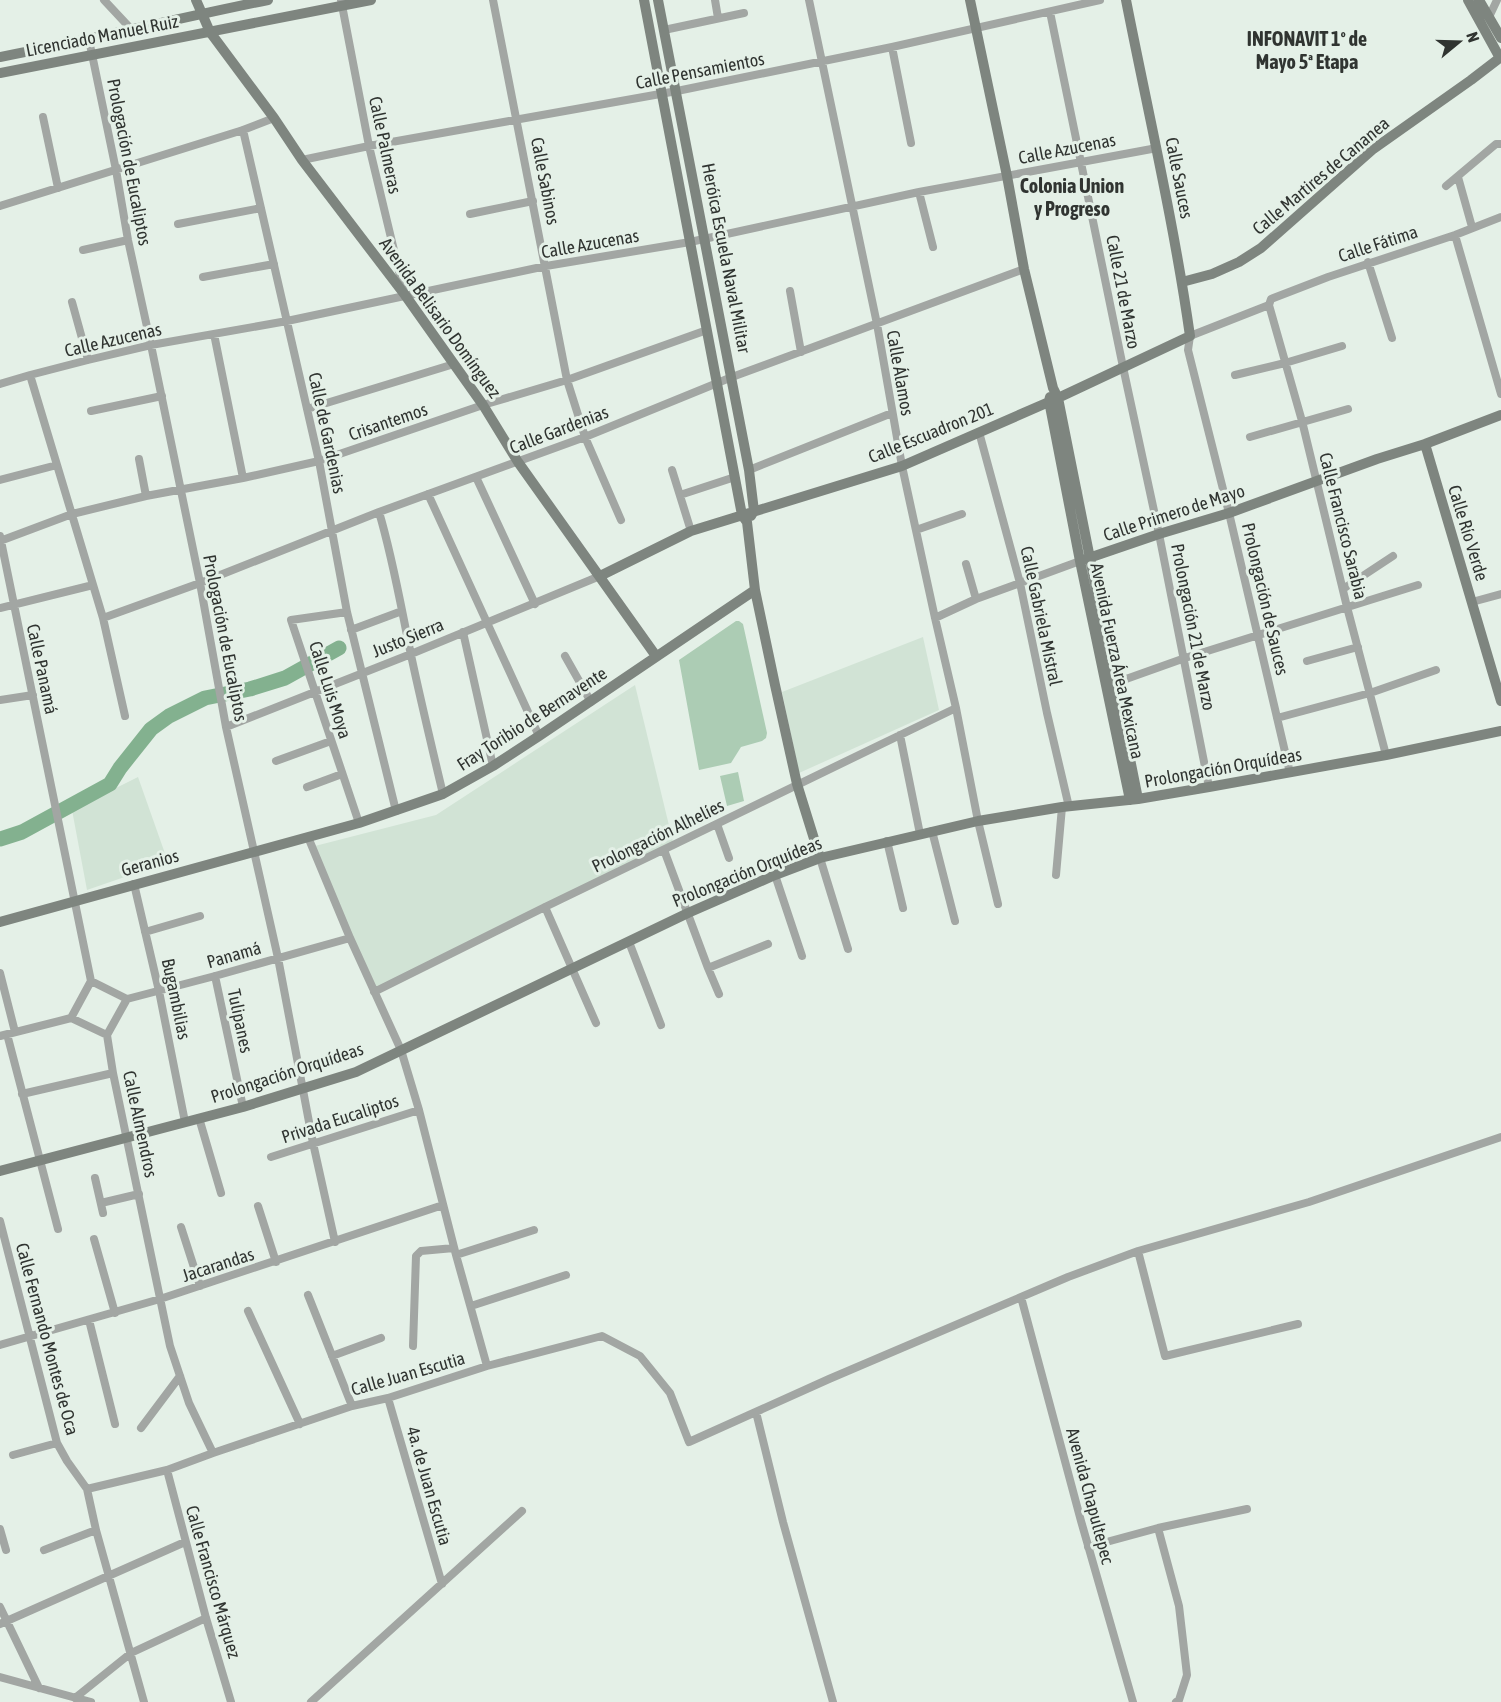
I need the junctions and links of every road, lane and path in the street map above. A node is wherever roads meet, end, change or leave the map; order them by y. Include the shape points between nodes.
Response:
1 (104, 0) edge
2 (196, 0) edge
3 (268, 0) edge
4 (371, 0) edge
5 (493, 0) edge
6 (644, 0) edge
7 (658, 0) edge
8 (715, 0) edge
9 (809, 0) edge
10 (970, 0) edge
11 (1100, 0) edge
12 (1125, 0) edge
13 (1468, 0) edge
14 (1479, 0) edge
15 (1497, 0) edge
16 (341, 3) edge
17 (1050, 12) junction
18 (744, 13) dead end
19 (201, 14) junction
20 (1489, 17) junction
21 (718, 18) junction
22 (975, 27) junction
23 (132, 30) junction
24 (664, 30) junction
25 (210, 32) junction
26 (1501, 38) edge
27 (89, 40) junction
28 (892, 46) junction
29 (93, 55) junction
30 (0, 57) edge
31 (1501, 58) edge
32 (822, 61) junction
33 (0, 73) edge
34 (676, 91) junction
35 (662, 94) junction
36 (44, 117) dead end
37 (274, 118) junction
38 (518, 119) junction
39 (243, 130) junction
40 (911, 143) dead end
41 (1501, 144) edge
42 (369, 146) junction
43 (1157, 148) junction
44 (303, 160) junction
45 (1082, 161) junction
46 (116, 170) junction
47 (1007, 176) junction
48 (1458, 177) junction
49 (1446, 186) dead end
50 (58, 188) junction
51 (918, 192) junction
52 (533, 201) junction
53 (0, 206) edge
54 (853, 206) junction
55 (261, 208) junction
56 (470, 214) dead end
57 (1501, 217) edge
58 (178, 224) dead end
59 (1472, 227) junction
60 (1455, 235) junction
61 (704, 238) junction
62 (128, 240) junction
63 (690, 242) junction
64 (933, 247) dead end
65 (83, 250) dead end
66 (1368, 262) junction
67 (274, 264) junction
68 (546, 266) junction
69 (1024, 269) junction
70 (203, 277) dead end
71 (1182, 282) junction
72 (790, 291) dead end
73 (405, 295) junction
74 (72, 302) dead end
75 (1269, 305) junction
76 (287, 321) junction
77 (876, 324) junction
78 (707, 330) junction
79 (213, 334) junction
80 (1190, 336) junction
81 (1392, 338) dead end
82 (151, 345) junction
83 (1342, 346) dead end
84 (801, 351) junction
85 (88, 360) junction
86 (1191, 363) joint
87 (1285, 363) junction
88 (454, 364) junction
89 (1123, 367) junction
90 (30, 375) junction
91 (1235, 375) dead end
92 (732, 377) junction
93 (567, 380) junction
94 (718, 383) junction
95 (0, 384) edge
96 (1501, 393) edge
97 (162, 396) junction
98 (1053, 396) junction
99 (483, 405) junction
100 (1348, 409) dead end
101 (307, 410) junction
102 (91, 411) dead end
103 (892, 413) junction
104 (1501, 415) edge
105 (1302, 421) junction
106 (979, 432) junction
107 (585, 437) junction
108 (1250, 437) dead end
109 (1425, 444) junction
110 (139, 459) dead end
111 (319, 461) junction
112 (519, 462) junction
113 (57, 465) junction
114 (902, 466) junction
115 (672, 470) dead end
116 (749, 470) junction
117 (476, 477) junction
118 (735, 477) junction
119 (243, 478) junction
120 (0, 480) edge
121 (1317, 482) junction
122 (180, 490) junction
123 (428, 494) junction
124 (680, 495) junction
125 (146, 496) junction
126 (754, 511) junction
127 (379, 512) junction
128 (1229, 513) junction
129 (72, 514) junction
130 (962, 514) dead end
131 (745, 518) junction
132 (621, 520) dead end
133 (332, 530) junction
134 (916, 530) junction
135 (691, 531) junction
136 (1159, 534) junction
137 (0, 539) edge
138 (1393, 556) dead end
139 (1084, 560) junction
140 (966, 564) dead end
141 (600, 576) junction
142 (200, 583) junction
143 (1020, 583) junction
144 (93, 585) junction
145 (1418, 585) dead end
146 (1343, 589) junction
147 (755, 590) junction
148 (1501, 594) edge
149 (976, 599) junction
150 (1472, 602) junction
151 (535, 604) junction
152 (14, 605) junction
153 (1347, 607) junction
154 (0, 608) edge
155 (402, 610) junction
156 (347, 612) junction
157 (103, 618) junction
158 (934, 618) junction
159 (487, 623) junction
160 (351, 630) junction
161 (463, 632) junction
162 (1258, 636) junction
163 (1358, 647) junction
164 (411, 654) junction
165 (565, 656) dead end
166 (656, 656) junction
167 (1185, 658) junction
168 (1307, 661) dead end
169 (1436, 670) dead end
170 (362, 673) junction
171 (1110, 685) junction
172 (314, 691) junction
173 (1370, 693) junction
174 (33, 695) junction
175 (0, 700) edge
176 (1501, 700) edge
177 (591, 702) junction
178 (956, 708) junction
179 (125, 716) dead end
180 (1277, 718) junction
181 (226, 727) junction
182 (1501, 732) edge
183 (900, 735) junction
184 (539, 736) junction
185 (331, 741) junction
186 (1386, 755) junction
187 (276, 761) dead end
188 (493, 766) junction
189 (1290, 773) junction
190 (342, 774) junction
191 (797, 784) junction
192 (307, 787) dead end
193 (1209, 787) junction
194 (442, 794) junction
195 (1134, 800) junction
196 (1065, 807) junction
197 (396, 811) junction
198 (978, 821) junction
199 (359, 823) junction
200 (717, 824) junction
201 (932, 831) junction
202 (920, 834) junction
203 (308, 837) junction
204 (887, 841) junction
205 (664, 850) junction
206 (254, 852) junction
207 (729, 858) dead end
208 (820, 858) junction
209 (775, 875) junction
210 (1056, 875) dead end
211 (134, 884) junction
212 (75, 901) junction
213 (998, 904) dead end
214 (545, 907) junction
215 (903, 908) dead end
216 (688, 913) junction
217 (200, 916) dead end
218 (955, 921) dead end
219 (0, 922) edge
220 (145, 932) junction
221 (350, 938) junction
222 (629, 942) junction
223 (768, 944) dead end
224 (848, 949) dead end
225 (802, 956) dead end
226 (278, 958) junction
227 (708, 968) junction
228 (572, 969) junction
229 (0, 973) edge
230 (215, 976) junction
231 (91, 981) junction
232 (159, 991) junction
233 (374, 992) junction
234 (719, 994) dead end
235 (127, 999) junction
236 (71, 1018) junction
237 (596, 1023) dead end
238 (661, 1025) dead end
239 (8, 1034) edge
240 (107, 1035) junction
241 (401, 1050) junction
242 (113, 1073) junction
243 (303, 1089) junction
244 (22, 1094) junction
245 (243, 1107) junction
246 (419, 1110) junction
247 (199, 1118) junction
248 (185, 1122) junction
249 (1501, 1137) edge
250 (127, 1138) junction
251 (313, 1143) junction
252 (271, 1157) dead end
253 (40, 1161) junction
254 (0, 1171) edge
255 (95, 1178) dead end
256 (221, 1193) dead end
257 (139, 1194) junction
258 (100, 1203) junction
259 (443, 1205) junction
260 (258, 1206) dead end
261 (103, 1213) dead end
262 (0, 1221) edge
263 (181, 1227) dead end
264 (58, 1229) dead end
265 (534, 1230) dead end
266 (94, 1239) dead end
267 (335, 1242) junction
268 (1138, 1251) junction
269 (455, 1252) junction
270 (276, 1262) junction
271 (566, 1275) dead end
272 (200, 1286) junction
273 (308, 1295) dead end
274 (1021, 1297) junction
275 (160, 1299) junction
276 (471, 1306) junction
277 (248, 1311) dead end
278 (115, 1313) junction
279 (89, 1320) junction
280 (1298, 1324) dead end
281 (29, 1337) junction
282 (381, 1338) dead end
283 (0, 1345) edge
284 (413, 1346) dead end
285 (332, 1356) junction
286 (487, 1366) junction
287 (180, 1376) junction
288 (387, 1398) junction
289 (352, 1406) junction
290 (756, 1412) junction
291 (115, 1424) dead end
292 (300, 1424) junction
293 (141, 1428) dead end
294 (57, 1443) junction
295 (213, 1453) junction
296 (13, 1455) dead end
297 (167, 1470) junction
298 (87, 1489) junction
299 (1247, 1509) dead end
300 (522, 1511) dead end
301 (1158, 1528) junction
302 (0, 1529) edge
303 (96, 1530) junction
304 (185, 1542) junction
305 (1088, 1547) junction
306 (44, 1550) dead end
307 (6, 1551) dead end
308 (109, 1575) junction
309 (442, 1584) junction
310 (0, 1607) edge
311 (206, 1618) junction
312 (3, 1622) edge
313 (131, 1653) junction
314 (0, 1677) edge
315 (39, 1688) junction
316 (75, 1698) junction
317 (91, 1702) edge
318 (144, 1702) edge
319 (231, 1702) edge
320 (311, 1702) edge
321 (833, 1702) edge
322 (1133, 1702) edge
323 (1176, 1702) edge

1 - 23 street
2 - 19 street, Avenida Belisario Domínguez
3 - 19 street, Licenciado Manuel Ruiz
4 - 16 street, Licenciado Manuel Ruiz
5 - 38 street, Calle Sabinos
6 - 35 street, Heróica Escuela Naval Militar
7 - 24 street, Heróica Escuela Naval Militar
8 - 21 street
9 - 32 street, Calle Álamos
10 - 22 street, Avenida Fuerza Área Mexicana
11 - 17 street, Calle Pensamientos
12 - 43 street, Calle Sauces
13 - 31 street
14 - 20 street
15 - 20 street
16 - 25 street, Licenciado Manuel Ruiz
16 - 42 street, Calle Palmeras
17 - 22 street, Calle Pensamientos
17 - 45 street, Calle 21 de Marzo
18 - 21 street
19 - 23 street, Licenciado Manuel Ruiz
19 - 25 street, Avenida Belisario Domínguez
20 - 26 street
21 - 24 street
22 - 28 street, Calle Pensamientos
22 - 47 street, Avenida Fuerza Área Mexicana
23 - 27 street, Licenciado Manuel Ruiz
24 - 34 street, Heróica Escuela Naval Militar
25 - 29 street, Licenciado Manuel Ruiz
25 - 37 street, Avenida Belisario Domínguez
27 - 29 street, Prologación de Eucaliptos
27 - 30 street, Licenciado Manuel Ruiz
28 - 32 street, Calle Pensamientos
28 - 40 street
29 - 33 street, Licenciado Manuel Ruiz
29 - 46 street, Prologación de Eucaliptos
31 - 71 street, Calle Martires de Cananea via 1372,150 1261,248 1212,274
32 - 34 street, Calle Pensamientos
32 - 54 street, Calle Álamos
34 - 35 street, Calle Pensamientos
34 - 61 street, Heróica Escuela Naval Militar
35 - 38 street, Calle Pensamientos
35 - 63 street, Heróica Escuela Naval Militar
36 - 50 street
37 - 39 street
37 - 44 street, Avenida Belisario Domínguez
38 - 42 street, Calle Pensamientos
38 - 52 street, Calle Sabinos
39 - 46 street
39 - 55 street, Calle de Gardenias
41 - 48 street via 1496,144
42 - 44 street, Calle Pensamientos
42 - 73 street, Calle Palmeras
43 - 45 street, Calle Azucenas
43 - 71 street, Calle Sauces
44 - 73 street, Avenida Belisario Domínguez
45 - 47 street, Calle Azucenas
45 - 89 street, Calle 21 de Marzo
46 - 50 street
46 - 62 street, Prologación de Eucaliptos
47 - 51 street, Calle Azucenas
47 - 69 street, Avenida Fuerza Área Mexicana
48 - 49 street
48 - 59 street
50 - 53 street
51 - 54 street, Calle Azucenas
51 - 64 street
52 - 56 street
52 - 68 street, Calle Sabinos
54 - 61 street, Calle Azucenas
54 - 77 street, Calle Álamos
55 - 58 street
55 - 67 street, Calle de Gardenias
57 - 59 street, Calle Fátima
59 - 60 street, Calle Fátima
60 - 66 street, Calle Fátima
60 - 96 street
61 - 63 street, Calle Azucenas
61 - 92 street, Heróica Escuela Naval Militar
62 - 65 street
62 - 82 street, Prologación de Eucaliptos
63 - 68 street, Calle Azucenas
63 - 78 street, Heróica Escuela Naval Militar
66 - 75 street, Calle Fátima via 1271,299
66 - 81 street
67 - 70 street
67 - 76 street, Calle de Gardenias
68 - 73 street, Calle Azucenas
68 - 93 street, Calle Sabinos
69 - 77 street, Calle Gardenias
69 - 98 street, Avenida Fuerza Área Mexicana
71 - 80 street, Calle Sauces
72 - 84 street
73 - 76 street, Calle Azucenas
73 - 88 street, Avenida Belisario Domínguez
74 - 85 street
75 - 80 street, Calle Escuadron 201
75 - 87 street, Calle Francisco Sarabia
76 - 79 street, Calle Azucenas
76 - 101 street, Calle de Gardenias
77 - 84 street, Calle Gardenias
77 - 103 street, Calle Álamos
78 - 93 street, Crisantemos
78 - 94 street, Heróica Escuela Naval Militar
79 - 82 street, Calle Azucenas
79 - 119 street
80 - 86 street, Calle Sauces
80 - 89 street, Calle Escuadron 201
82 - 85 street, Calle Azucenas
82 - 97 street, Prologación de Eucaliptos
83 - 87 street
84 - 92 street, Calle Gardenias
85 - 90 street, Calle Azucenas
86 - 128 street, Prolongación de Sauces
87 - 91 street
87 - 105 street, Calle Francisco Sarabia
88 - 99 street, Avenida Belisario Domínguez
88 - 101 street
89 - 98 street, Calle Escuadron 201
89 - 136 street, Prolongación 21 de Marzo
90 - 95 street, Calle Azucenas
90 - 113 street
92 - 94 street, Calle Gardenias
92 - 116 street, Heróica Escuela Naval Militar
93 - 99 street, Crisantemos
93 - 107 street, Calle Sabinos
94 - 107 street, Calle Gardenias
94 - 118 street, Heróica Escuela Naval Militar
97 - 102 street
97 - 122 street, Prologación de Eucaliptos
98 - 106 street, Calle Escuadron 201
98 - 139 street, Avenida Fuerza Área Mexicana
99 - 111 street, Crisantemos
99 - 112 street, Avenida Belisario Domínguez
100 - 105 street
101 - 111 street, Calle de Gardenias
103 - 114 street, Calle Álamos
103 - 116 street
104 - 109 street, Calle Primero de Mayo
105 - 108 street
105 - 121 street, Calle Francisco Sarabia
106 - 114 street, Calle Escuadron 201
106 - 143 street, Calle Gabriela Mistral
107 - 112 street, Calle Gardenias
107 - 132 street, Calle Sabinos
109 - 121 street, Calle Primero de Mayo
109 - 150 street, Calle Río Verde
110 - 125 street
111 - 119 street, Crisantemos
111 - 133 street, Calle de Gardenias
112 - 117 street, Calle Gardenias
112 - 141 street, Avenida Belisario Domínguez
113 - 120 street
113 - 129 street
114 - 126 street, Calle Escuadron 201
114 - 134 street, Calle Álamos
115 - 124 street
116 - 126 street, Heróica Escuela Naval Militar
117 - 123 street, Calle Gardenias
117 - 151 street
118 - 124 street
118 - 131 street, Heróica Escuela Naval Militar
119 - 122 street, Crisantemos
121 - 128 street, Calle Primero de Mayo
121 - 146 street, Calle Francisco Sarabia
122 - 125 street, Crisantemos
122 - 142 street, Prologación de Eucaliptos
123 - 127 street, Calle Gardenias
123 - 159 street
124 - 135 street
125 - 129 street, Crisantemos
126 - 131 street
127 - 133 street, Calle Gardenias
127 - 155 street
128 - 136 street, Calle Primero de Mayo
128 - 162 street, Prolongación de Sauces
129 - 137 street, Crisantemos
129 - 144 street
130 - 134 street
131 - 135 street
131 - 147 street, Heróica Escuela Naval Militar
133 - 142 street, Calle Gardenias
133 - 156 street, Calle de Gardenias
134 - 158 street, Calle Álamos
135 - 141 street
136 - 139 street, Calle Primero de Mayo
136 - 167 street, Prolongación 21 de Marzo
137 - 152 street, Calle Panamá
138 - 146 street
139 - 143 street, Calle Primero de Mayo
139 - 171 street, Avenida Fuerza Área Mexicana
140 - 149 street
141 - 151 street, Justo Sierra
141 - 166 street, Avenida Belisario Domínguez
142 - 157 street, Calle Gardenias
142 - 181 street, Prologación de Eucaliptos
143 - 149 street, Calle Primero de Mayo
143 - 196 street, Calle Gabriela Mistral
144 - 152 street
144 - 157 street
145 - 153 street
146 - 153 street, Calle Francisco Sarabia
147 - 166 street, Fray Toribio de Bernavente
147 - 191 street, Heróica Escuela Naval Militar
148 - 150 street
149 - 158 street, Calle Primero de Mayo
150 - 176 street, Calle Río Verde
151 - 159 street, Justo Sierra
152 - 154 street
152 - 174 street, Calle Panamá
153 - 162 street
153 - 163 street, Calle Francisco Sarabia
155 - 160 street
155 - 164 street
156 - 160 street, Calle de Gardenias
156 - 172 street, Calle Luis Moya via 291,620
157 - 179 street
158 - 178 street, Calle Álamos
159 - 161 street, Justo Sierra
159 - 184 street
160 - 170 street, Calle de Gardenias
161 - 164 street, Justo Sierra
161 - 188 street
162 - 167 street
162 - 180 street, Prolongación de Sauces
163 - 168 street
163 - 173 street, Calle Francisco Sarabia
164 - 170 street, Justo Sierra
164 - 194 street
165 - 177 street
166 - 177 street, Fray Toribio de Bernavente
167 - 171 street
167 - 193 street, Prolongación 21 de Marzo
169 - 173 street
170 - 172 street, Justo Sierra
170 - 197 street, Calle de Gardenias
171 - 195 street, Avenida Fuerza Área Mexicana
172 - 181 street, Justo Sierra
172 - 185 street, Calle Luis Moya
173 - 180 street
173 - 186 street, Calle Francisco Sarabia
174 - 175 street
174 - 212 street, Calle Panamá
177 - 184 street, Fray Toribio de Bernavente
178 - 183 street, Prolongación Alhelíes
178 - 198 street, Calle Álamos
180 - 189 street, Prolongación de Sauces
181 - 206 street, Prologación de Eucaliptos
182 - 186 street, Prolongación Orquídeas
183 - 191 street, Prolongación Alhelíes
183 - 202 street
184 - 188 street, Fray Toribio de Bernavente
185 - 187 street
185 - 190 street, Calle Luis Moya
186 - 189 street, Prolongación Orquídeas
188 - 194 street, Fray Toribio de Bernavente
189 - 193 street, Prolongación Orquídeas
190 - 192 street
190 - 199 street, Calle Luis Moya
191 - 200 street, Prolongación Alhelíes
191 - 208 street, Heróica Escuela Naval Militar
193 - 195 street, Prolongación Orquídeas
194 - 197 street, Fray Toribio de Bernavente
195 - 196 street, Prolongación Orquídeas
196 - 198 street, Prolongación Orquídeas
196 - 210 street, Calle Gabriela Mistral
197 - 199 street, Fray Toribio de Bernavente
198 - 201 street, Prolongación Orquídeas
198 - 213 street, Calle Álamos
199 - 203 street, Fray Toribio de Bernavente
200 - 205 street, Prolongación Alhelíes
200 - 207 street
201 - 202 street, Prolongación Orquídeas
201 - 218 street
202 - 204 street, Prolongación Orquídeas
203 - 206 street, Geranios
203 - 221 street
204 - 208 street, Prolongación Orquídeas
204 - 215 street
205 - 214 street, Prolongación Alhelíes
205 - 216 street
206 - 211 street, Geranios
206 - 226 street, Prologación de Eucaliptos
208 - 209 street, Prolongación Orquídeas
208 - 224 street
209 - 216 street, Prolongación Orquídeas
209 - 225 street
211 - 212 street, Geranios
211 - 220 street, Bugambilias
212 - 219 street, Geranios
212 - 231 street
214 - 228 street
214 - 233 street, Prolongación Alhelíes
216 - 222 street, Prolongación Orquídeas
216 - 227 street
217 - 220 street
220 - 232 street, Bugambilias
221 - 226 street, Panamá
221 - 233 street
222 - 228 street, Prolongación Orquídeas
222 - 238 street
223 - 227 street
226 - 230 street, Panamá
226 - 243 street, Prologación de Eucaliptos
227 - 234 street
228 - 237 street
228 - 241 street, Prolongación Orquídeas
229 - 239 street
230 - 232 street, Panamá
230 - 245 street, Tulipanes
231 - 235 street
231 - 236 street
232 - 235 street, Panamá
232 - 248 street, Bugambilias
233 - 241 street
235 - 240 street
236 - 239 street
236 - 240 street
239 - 244 street
240 - 242 street, Calle Almendros
241 - 243 street, Prolongación Orquídeas via 356,1072
241 - 246 street
242 - 244 street
242 - 250 street, Calle Almendros
243 - 245 street, Prolongación Orquídeas
243 - 251 street, Prologación de Eucaliptos
244 - 253 street
245 - 247 street, Prolongación Orquídeas
246 - 251 street, Privada Eucaliptos
246 - 259 street
247 - 248 street, Prolongación Orquídeas
247 - 256 street
248 - 250 street, Prolongación Orquídeas
249 - 268 street via 1310,1202
250 - 253 street, Prolongación Orquídeas
250 - 257 street, Calle Almendros
251 - 252 street, Privada Eucaliptos
251 - 267 street, Prologación de Eucaliptos
253 - 254 street, Prolongación Orquídeas
253 - 264 street
255 - 258 street
257 - 258 street
257 - 275 street, Calle Almendros
258 - 261 street
259 - 267 street, Jacarandas
259 - 269 street
260 - 270 street
262 - 281 street, Calle Fernando Montes de Oca
263 - 272 street
265 - 269 street
266 - 278 street
267 - 270 street, Jacarandas
268 - 274 street
268 - 280 street via 1165,1356
269 - 276 street
269 - 284 street via 421,1251 416,1256
270 - 272 street, Jacarandas
271 - 276 street
272 - 275 street, Jacarandas
273 - 285 street
274 - 290 street
274 - 305 street, Avenida Chapultepec
275 - 278 street, Jacarandas
275 - 287 street, Calle Almendros
276 - 286 street
277 - 292 street
278 - 279 street, Jacarandas
279 - 281 street, Jacarandas
279 - 291 street
281 - 283 street, Jacarandas
281 - 294 street, Calle Fernando Montes de Oca
282 - 285 street
285 - 289 street
286 - 288 street, Calle Juan Escutia
286 - 290 street, Calle Juan Escutia via 602,1336 640,1356 670,1393 689,1442
287 - 293 street
287 - 295 street, Calle Almendros
288 - 289 street, Calle Juan Escutia
288 - 309 street, 4a. de Juan Escutia
289 - 292 street, Calle Juan Escutia
290 - 321 street
292 - 295 street, Calle Juan Escutia
294 - 296 street
294 - 298 street, Calle Fernando Montes de Oca
295 - 297 street, Calle Juan Escutia
297 - 298 street, Calle Juan Escutia
297 - 304 street, Calle Francisco Márquez
298 - 303 street, Calle Fernando Montes de Oca
299 - 301 street
300 - 309 street
301 - 305 street
301 - 323 street via 1179,1606 1187,1675
302 - 307 street
303 - 306 street
303 - 308 street, Calle Fernando Montes de Oca
304 - 308 street
304 - 311 street, Calle Francisco Márquez
305 - 322 street, Avenida Chapultepec
308 - 312 street
308 - 313 street, Calle Fernando Montes de Oca
309 - 320 street
310 - 312 street
311 - 313 street
311 - 319 street, Calle Francisco Márquez
312 - 315 street
313 - 316 street
313 - 318 street, Calle Fernando Montes de Oca
314 - 315 street
315 - 316 street
316 - 317 street

